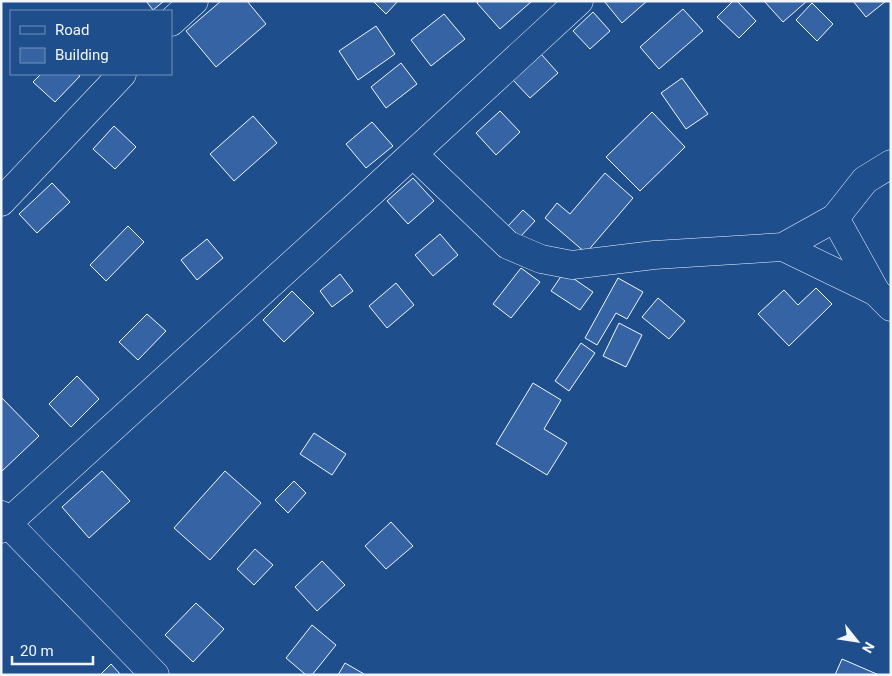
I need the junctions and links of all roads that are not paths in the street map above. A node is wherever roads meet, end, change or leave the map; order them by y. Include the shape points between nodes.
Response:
1 (194, 1) edge
2 (579, 1) edge
3 (172, 21) edge
4 (121, 75) edge
5 (413, 154) junction
6 (891, 164) edge
7 (1, 202) edge
8 (835, 218) junction
9 (783, 247) junction
10 (883, 300) edge
11 (4, 522) edge
12 (156, 675) edge

1 - 3 street
2 - 5 street
4 - 7 street
5 - 9 street via 508,245 541,259 572,265 654,255
5 - 11 street
6 - 8 street via 865,180
8 - 9 street
8 - 10 street
9 - 10 street
11 - 12 street

